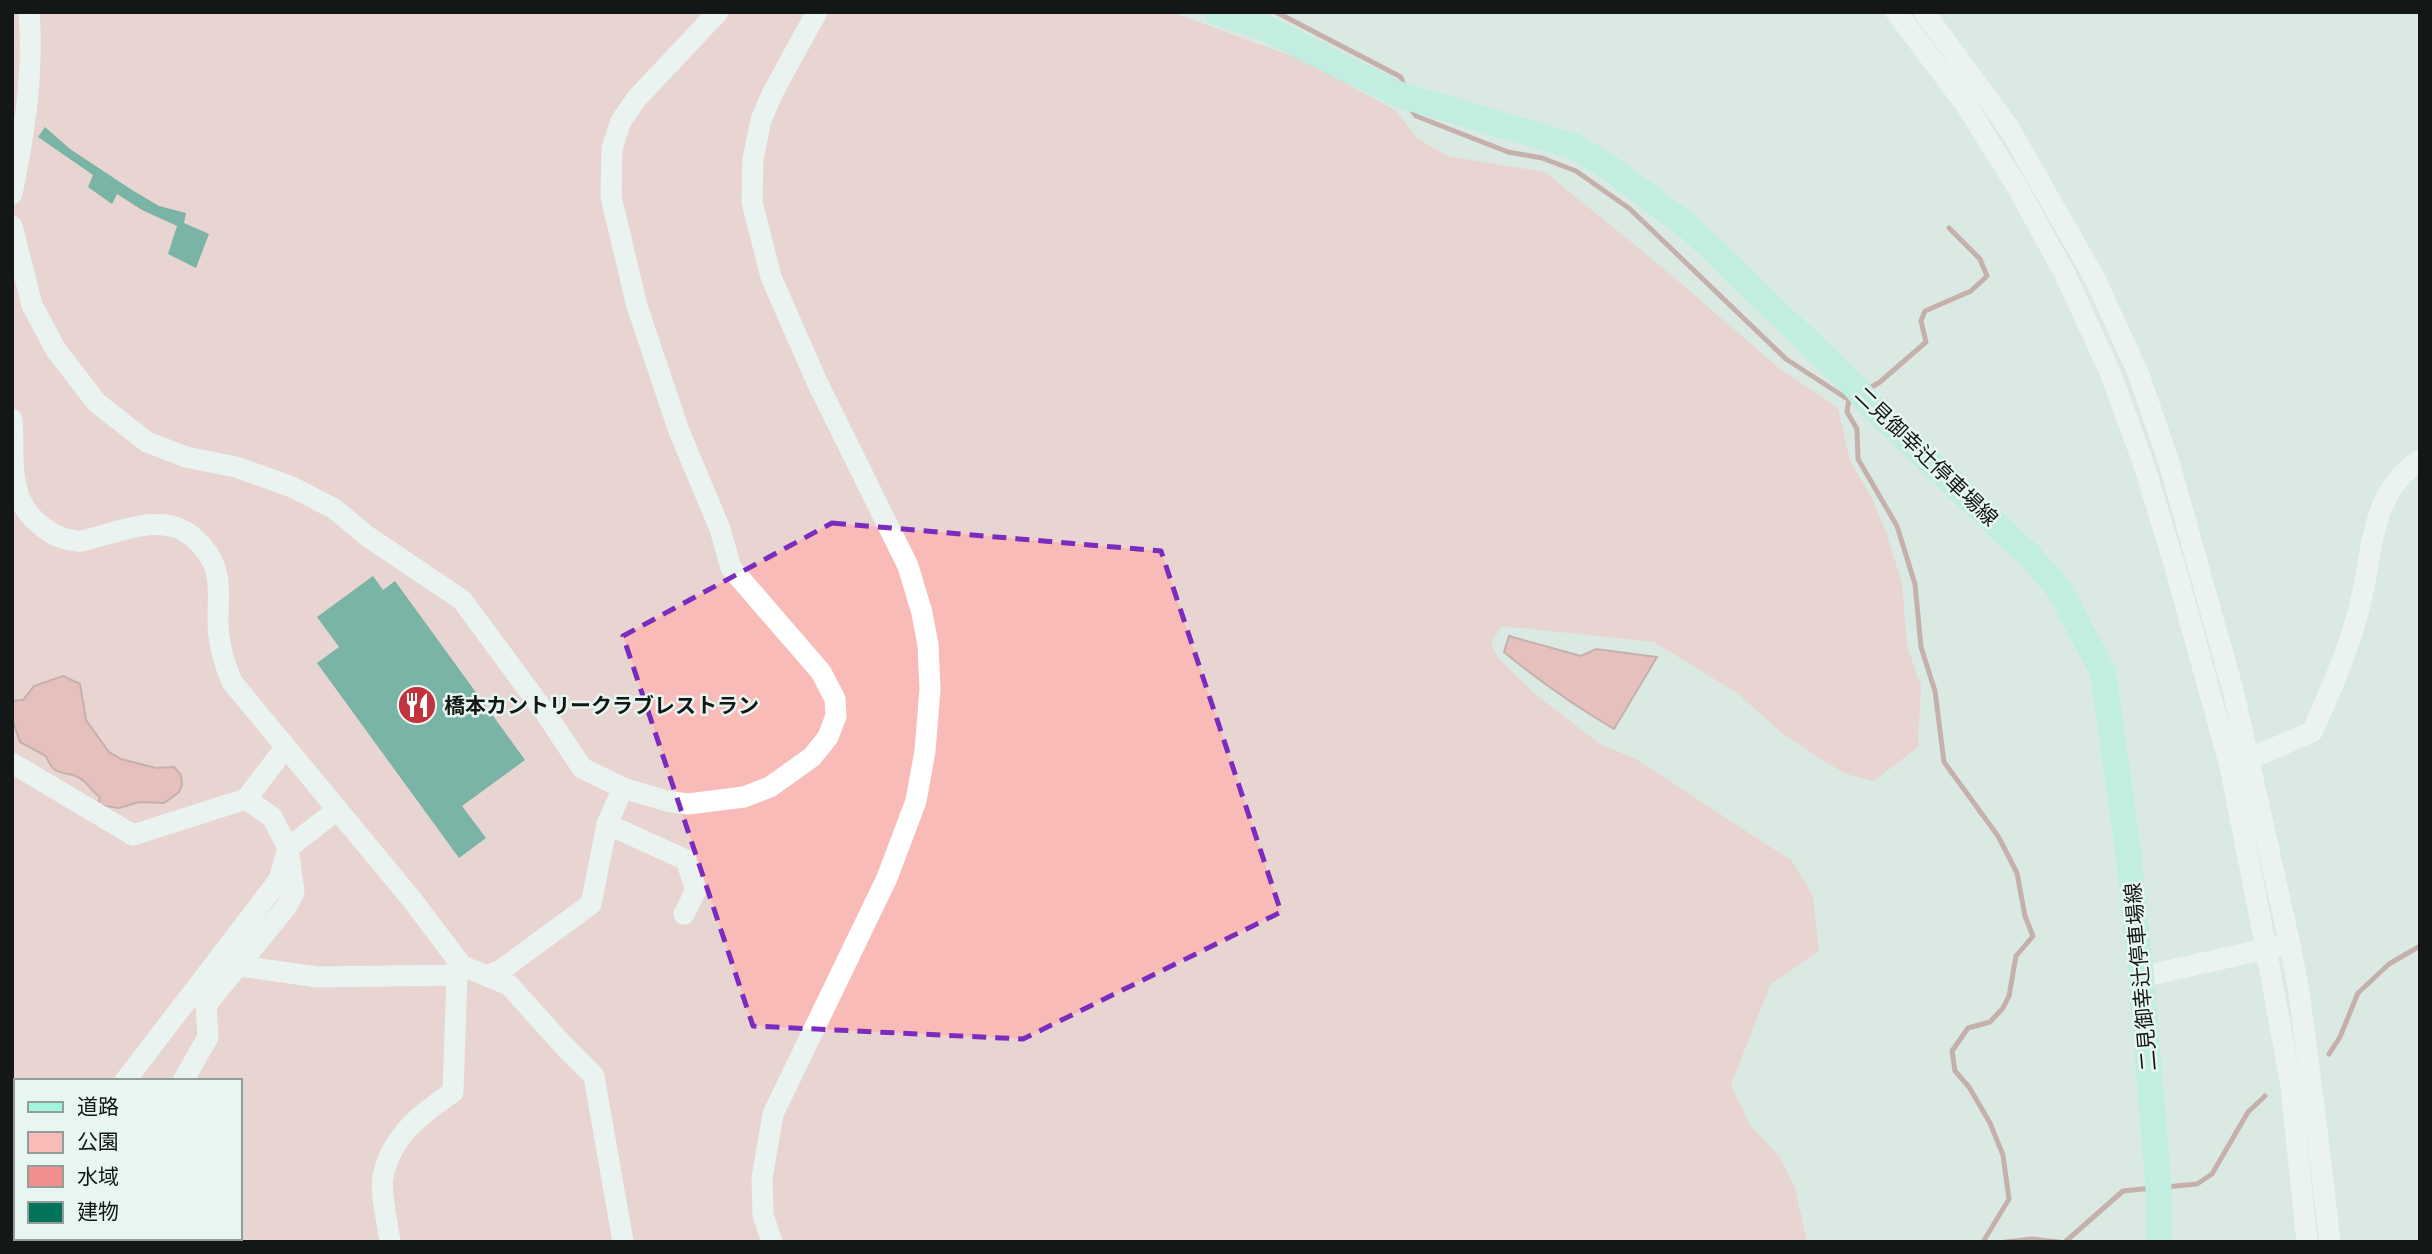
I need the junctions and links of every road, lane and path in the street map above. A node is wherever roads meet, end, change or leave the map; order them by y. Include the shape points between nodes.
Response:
1 (29, 12) edge
2 (718, 12) edge
3 (817, 12) edge
4 (1217, 12) edge
5 (1896, 12) edge
6 (1924, 12) edge
7 (12, 194) edge
8 (12, 226) edge
9 (12, 419) edge
10 (2420, 460) edge
11 (285, 748) junction
12 (12, 763) edge
13 (2240, 763) junction
14 (623, 788) junction
15 (246, 799) junction
16 (337, 810) junction
17 (607, 824) junction
18 (288, 848) junction
19 (684, 914) dead end
20 (2290, 945) junction
21 (2266, 947) junction
22 (240, 966) junction
23 (459, 971) junction
24 (487, 976) junction
25 (2141, 977) junction
26 (127, 1079) edge
27 (184, 1079) edge
28 (390, 1242) edge
29 (623, 1242) edge
30 (772, 1242) edge
31 (2159, 1242) edge
32 (2307, 1242) edge
33 (2330, 1242) edge

1 - 7 street via 26,127
2 - 14 street via 621,121 612,148 611,197 637,306 731,568 821,672 835,699 836,716 828,737 812,757 770,787 744,797 688,804
3 - 30 street via 761,120 752,202 771,277 908,566 928,645 930,689 916,801 887,878 773,1114 762,1178 763,1215
4 - 25 main road, 二見御幸辻停車場線 via 1261,26 1400,95 1574,146 1611,169 1689,227 2031,556 2059,589 2103,672
5 - 13 street via 1966,105 2016,185 2064,272 2110,372
6 - 13 street via 2009,128 2043,185 2095,279 2139,375 2170,466 2233,690
8 - 14 street via 32,305 55,350 97,403 147,442 186,457 236,467 333,508 462,600 582,768
9 - 11 street via 20,499 41,527 78,542 145,525 168,524 194,537 207,552 217,570 221,657 232,682
10 - 13 street via 2389,491 2379,515 2358,614 2341,668 2312,732
11 - 15 street
11 - 16 street
12 - 15 street via 133,835
13 - 20 street
13 - 21 street
14 - 17 street
15 - 18 street via 272,817
16 - 18 street
16 - 23 street via 412,901
17 - 19 street via 686,860 696,890
17 - 24 street via 591,904
18 - 22 street via 294,892
18 - 26 street via 279,880
20 - 21 street
20 - 33 street
21 - 25 street
21 - 32 street via 2291,1086
22 - 23 street via 317,977
22 - 27 street via 206,1004 208,1037
23 - 24 street
23 - 28 street via 453,1092 421,1113 401,1135 388,1164 382,1179
24 - 29 street via 509,985 594,1076
25 - 31 main road, 二見御幸辻停車場線

